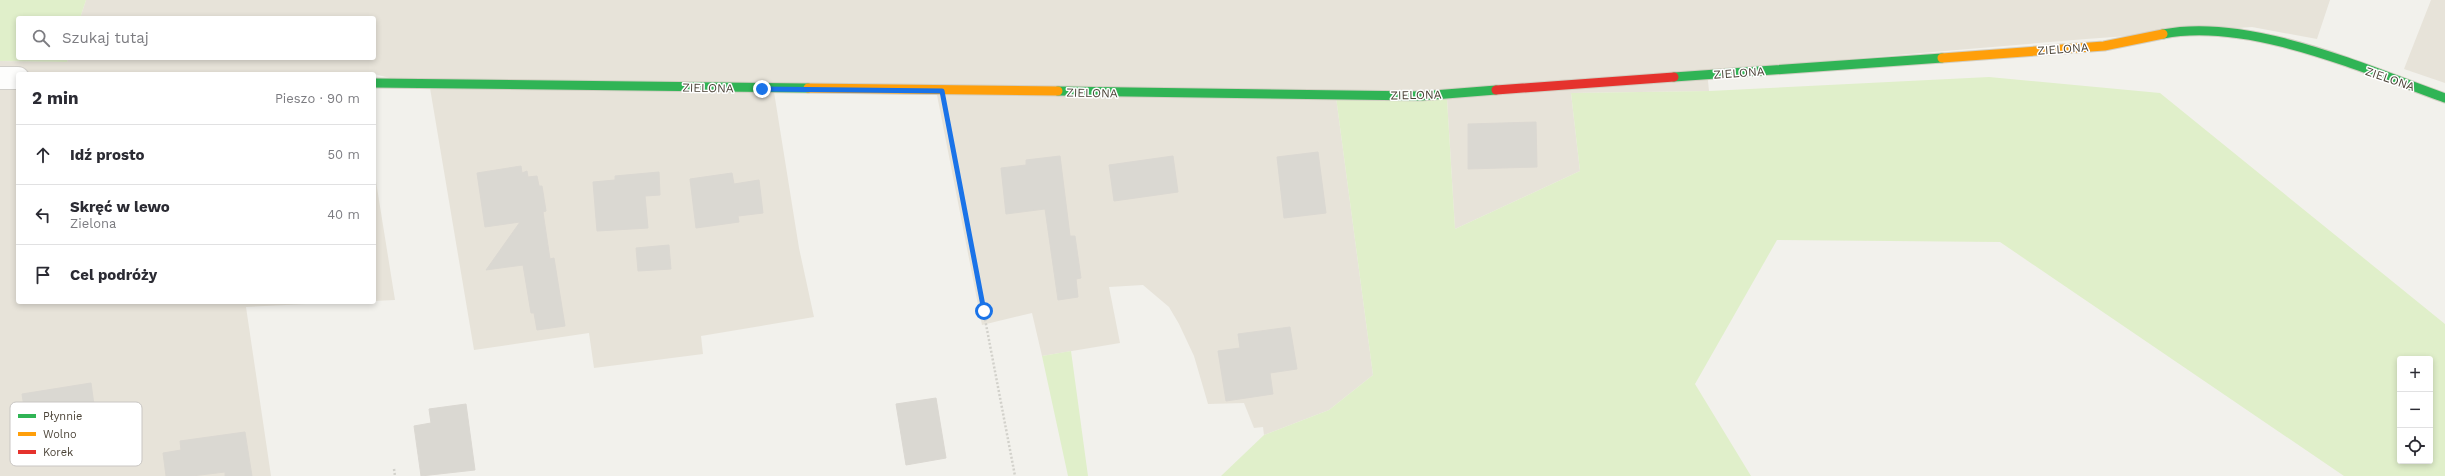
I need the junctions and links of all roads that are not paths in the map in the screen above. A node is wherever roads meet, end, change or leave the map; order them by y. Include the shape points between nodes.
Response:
1 (0, 78) edge
2 (16, 78) edge
3 (376, 83) edge
4 (2445, 98) edge

1 - 2 street
3 - 4 street, ZIELONA via 1421,96 2104,46 2180,31 2251,35 2318,53

